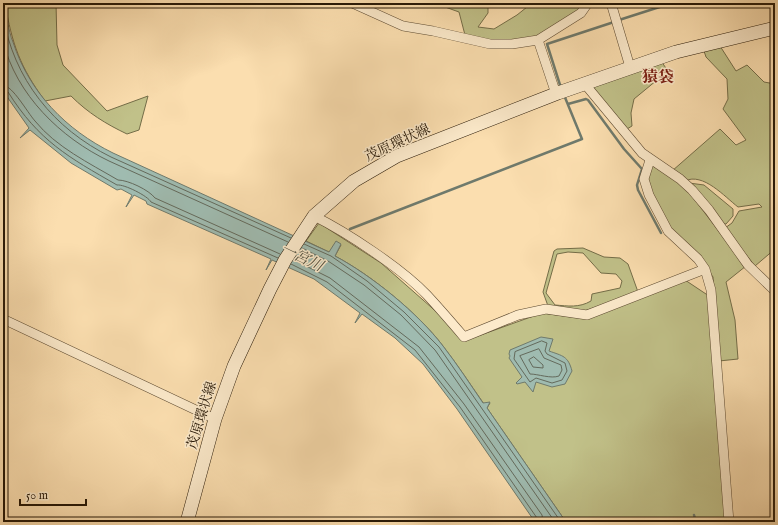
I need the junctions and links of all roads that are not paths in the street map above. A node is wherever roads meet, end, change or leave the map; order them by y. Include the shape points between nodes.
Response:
1 (352, 3) edge
2 (588, 3) edge
3 (611, 3) edge
4 (775, 28) edge
5 (538, 40) junction
6 (630, 67) junction
7 (584, 83) junction
8 (560, 92) junction
9 (650, 160) junction
10 (314, 216) junction
11 (705, 270) junction
12 (775, 291) edge
13 (3, 319) edge
14 (216, 420) junction
15 (187, 522) edge
16 (729, 522) edge

1 - 5 street via 403,26 490,44
2 - 5 street via 581,13
3 - 6 street
4 - 6 main road, 茂原環状線 via 676,52
5 - 8 street
6 - 7 main road, 茂原環状線
7 - 8 main road, 茂原環状線
7 - 9 street
8 - 10 main road, 茂原環状線 via 397,156 354,181
9 - 11 street via 644,179 649,195 668,231 698,259
9 - 12 street via 680,178 692,190 748,265
10 - 11 street via 398,270 426,294 464,337 518,315 546,309 587,314
10 - 14 main road, 茂原環状線 via 285,260 270,289 234,366
11 - 16 street via 711,290
13 - 14 street
14 - 15 main road, 茂原環状線

